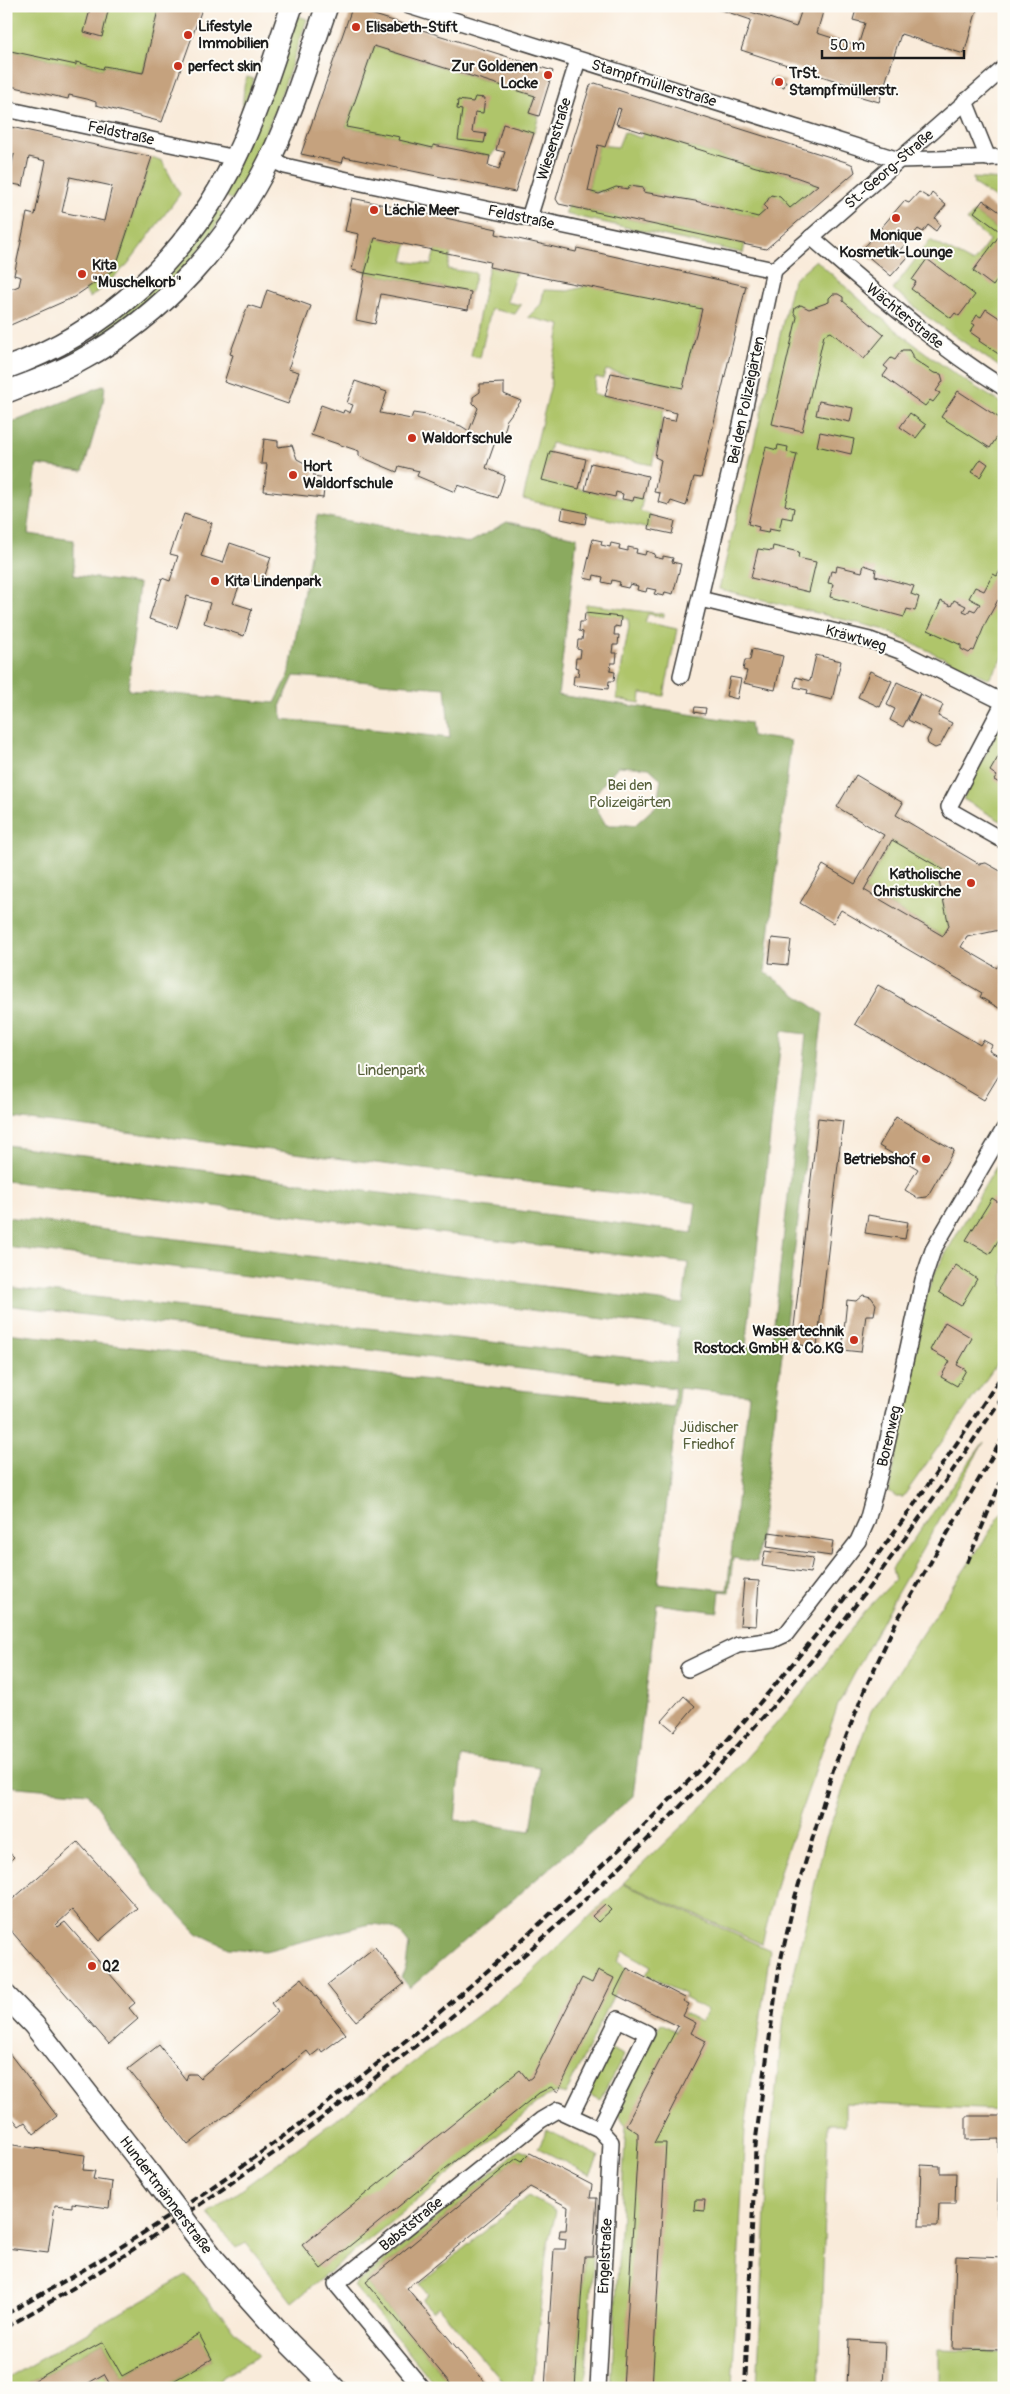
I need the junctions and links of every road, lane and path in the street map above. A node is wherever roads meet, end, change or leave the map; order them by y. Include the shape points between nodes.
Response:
1 (292, 6) edge
2 (327, 6) edge
3 (409, 6) edge
4 (578, 60) junction
5 (1004, 68) edge
6 (965, 101) junction
7 (6, 108) edge
8 (1004, 157) edge
9 (236, 158) junction
10 (988, 158) junction
11 (270, 159) junction
12 (898, 160) junction
13 (529, 218) junction
14 (811, 238) junction
15 (774, 270) junction
16 (6, 368) edge
17 (1004, 388) edge
18 (6, 392) edge
19 (700, 599) junction
20 (681, 676) dead end
21 (1004, 702) edge
22 (1004, 841) edge
23 (1004, 1129) edge
24 (688, 1669) dead end
25 (6, 1996) edge
26 (571, 2115) junction
27 (599, 2129) junction
28 (334, 2388) edge
29 (422, 2388) edge
30 (598, 2388) edge

1 - 9 main road
2 - 11 main road
3 - 4 street, Stampfmüllerstraße
4 - 12 street, Stampfmüllerstraße
4 - 13 street, Wiesenstraße
5 - 6 street, St.-Georg-Straße
6 - 10 street
6 - 12 street, St.-Georg-Straße
7 - 9 street, Feldstraße
8 - 10 street, Stampfmüllerstraße
9 - 16 main road via 195,226 133,296 63,342
10 - 12 street, Stampfmüllerstraße
11 - 13 street, Feldstraße via 285,166
11 - 18 main road via 238,215 219,240 148,314 82,360
12 - 14 street, St.-Georg-Straße
13 - 15 street, Feldstraße
14 - 15 street, St.-Georg-Straße
14 - 17 street, Wächterstraße via 895,309
15 - 19 street, Bei den Polizeigärten
19 - 20 street, Bei den Polizeigärten
19 - 21 street, Kräwtweg via 870,640
21 - 22 street via 950,803 952,811
23 - 24 street, Borenweg via 933,1250 923,1280 883,1462 868,1520 858,1541 786,1634 773,1640 738,1646
25 - 28 main road, Hundertmännerstraße, bridge via 46,2040 214,2259
26 - 27 street, Babststraße
26 - 27 street via 618,2019 648,2033
26 - 29 street, Babststraße via 558,2110 541,2120 336,2284
27 - 30 street, Engelstraße via 611,2142

